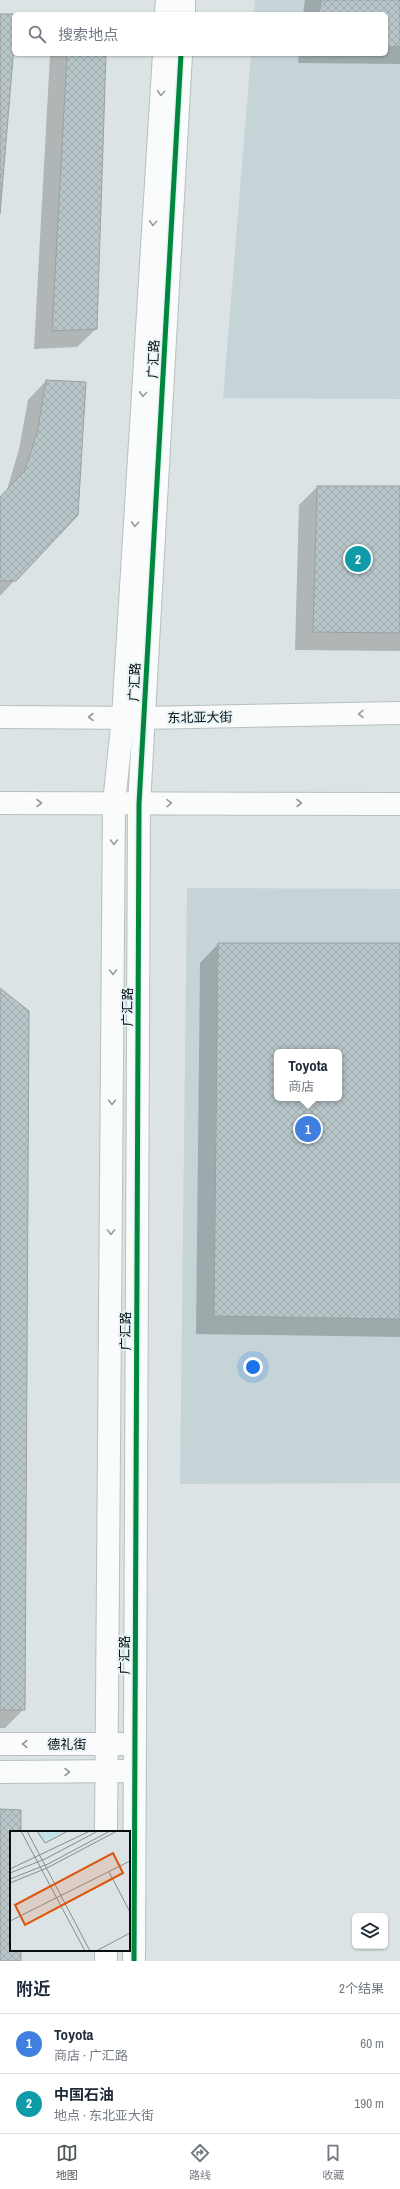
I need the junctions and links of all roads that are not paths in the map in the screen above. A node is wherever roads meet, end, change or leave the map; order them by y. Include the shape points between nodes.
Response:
1 (167, 0) edge
2 (184, 0) edge
3 (166, 12) edge
4 (184, 12) edge
5 (164, 56) edge
6 (181, 56) edge
7 (400, 713) edge
8 (0, 717) edge
9 (133, 718) junction
10 (0, 803) edge
11 (114, 803) junction
12 (139, 804) junction
13 (400, 804) edge
14 (0, 1744) edge
15 (108, 1744) junction
16 (134, 1744) junction
17 (134, 1771) junction
18 (0, 1772) edge
19 (107, 1772) junction
20 (106, 1831) edge
21 (134, 1961) edge

1 - 3 street
2 - 4 street
5 -> 9 street, 广汇路
6 - 9 street, 广汇路
7 -> 9 street, 东北亚大街
9 -> 8 street, 东北亚大街
9 - 11 street, 广汇路
9 - 12 street, 广汇路
10 -> 11 street
11 - 12 street
11 -> 15 street, 广汇路
12 -> 13 street
12 - 16 street, 广汇路
15 -> 14 street, 德礼街
15 - 16 street, 德礼街
15 - 19 street, 广汇路
16 - 17 street, 广汇路
17 - 19 street
17 - 21 street, 广汇路
18 -> 19 street
19 - 20 street, 广汇路

